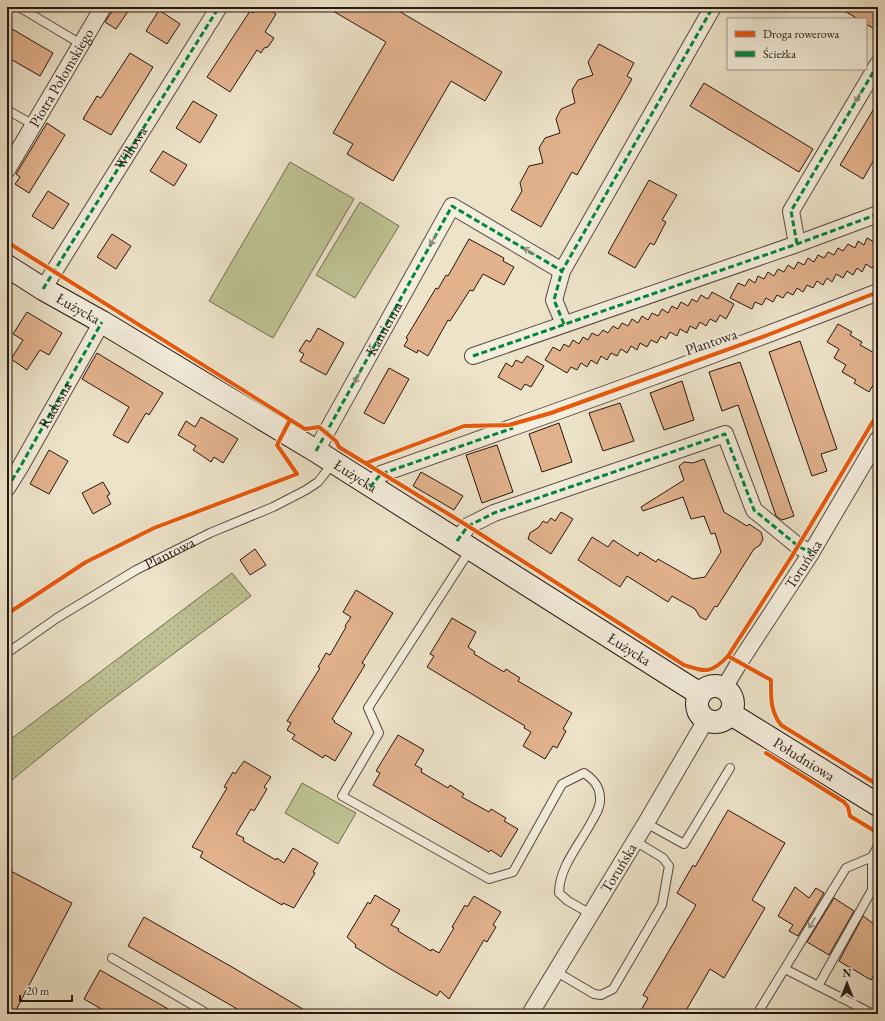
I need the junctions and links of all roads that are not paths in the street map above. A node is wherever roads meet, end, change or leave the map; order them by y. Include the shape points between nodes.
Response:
1 (19, 7) edge
2 (103, 7) edge
3 (219, 7) edge
4 (713, 7) edge
5 (81, 44) junction
6 (878, 64) edge
7 (7, 110) edge
8 (34, 125) junction
9 (7, 170) edge
10 (878, 214) edge
11 (797, 244) junction
12 (7, 266) edge
13 (562, 271) junction
14 (43, 289) junction
15 (878, 292) edge
16 (102, 322) junction
17 (564, 324) junction
18 (473, 356) dead end
19 (878, 439) edge
20 (325, 456) junction
21 (370, 487) junction
22 (7, 488) edge
23 (464, 545) junction
24 (811, 553) junction
25 (7, 653) edge
26 (724, 688) junction
27 (700, 694) junction
28 (731, 714) junction
29 (706, 720) junction
30 (730, 768) dead end
31 (878, 805) edge
32 (646, 823) junction
33 (635, 841) junction
34 (878, 846) edge
35 (872, 857) junction
36 (591, 914) junction
37 (112, 958) dead end
38 (785, 969) junction
39 (555, 971) junction
40 (818, 986) junction
41 (208, 1014) edge
42 (530, 1014) edge
43 (757, 1014) edge
44 (873, 1014) edge

1 - 5 lane
2 - 5 street, Piotra Połomskiego
3 - 14 street, Willowa
4 - 13 street
5 - 8 street, Piotra Połomskiego
6 -> 11 street via 791,211
7 - 8 lane
8 - 9 street, Piotra Połomskiego
10 - 11 street
11 - 17 street
12 - 14 street, Łużycka
13 - 17 street via 554,300
13 -> 20 street, Kamienna via 452,206
14 - 16 street, Łużycka
15 - 21 street, Plantowa via 765,336 381,474
16 - 20 street, Łużycka
16 - 22 street, Radosna
17 - 18 street
19 - 24 street, Toruńska
20 - 21 street, Łużycka
20 - 25 lane, Plantowa via 318,482 306,490 136,570 57,618
21 - 23 street, Łużycka
23 - 24 street via 468,526 494,513 725,434 754,510 798,546
23 - 27 street, Łużycka
23 - 36 lane via 368,708 379,733 342,796 489,879 513,872 562,784 584,773 594,780 601,798 597,812 562,875 558,893
24 - 26 street, Toruńska
26 - 27 street via 706,688
26 - 28 street via 731,695 734,704
27 - 29 street via 697,704
28 - 29 street via 724,720
28 - 31 street, Południowa
29 - 32 street, Toruńska
30 - 32 lane via 684,844
32 - 33 street, Toruńska
33 - 36 street, Toruńska
33 - 39 lane via 663,858 669,866 662,905 613,989 602,995 594,994
34 - 35 lane
35 -> 38 lane via 846,868
35 - 40 lane via 872,890
36 - 39 street, Toruńska
37 - 41 lane
38 - 40 lane
38 - 43 lane
39 - 42 street, Toruńska
40 - 44 lane

